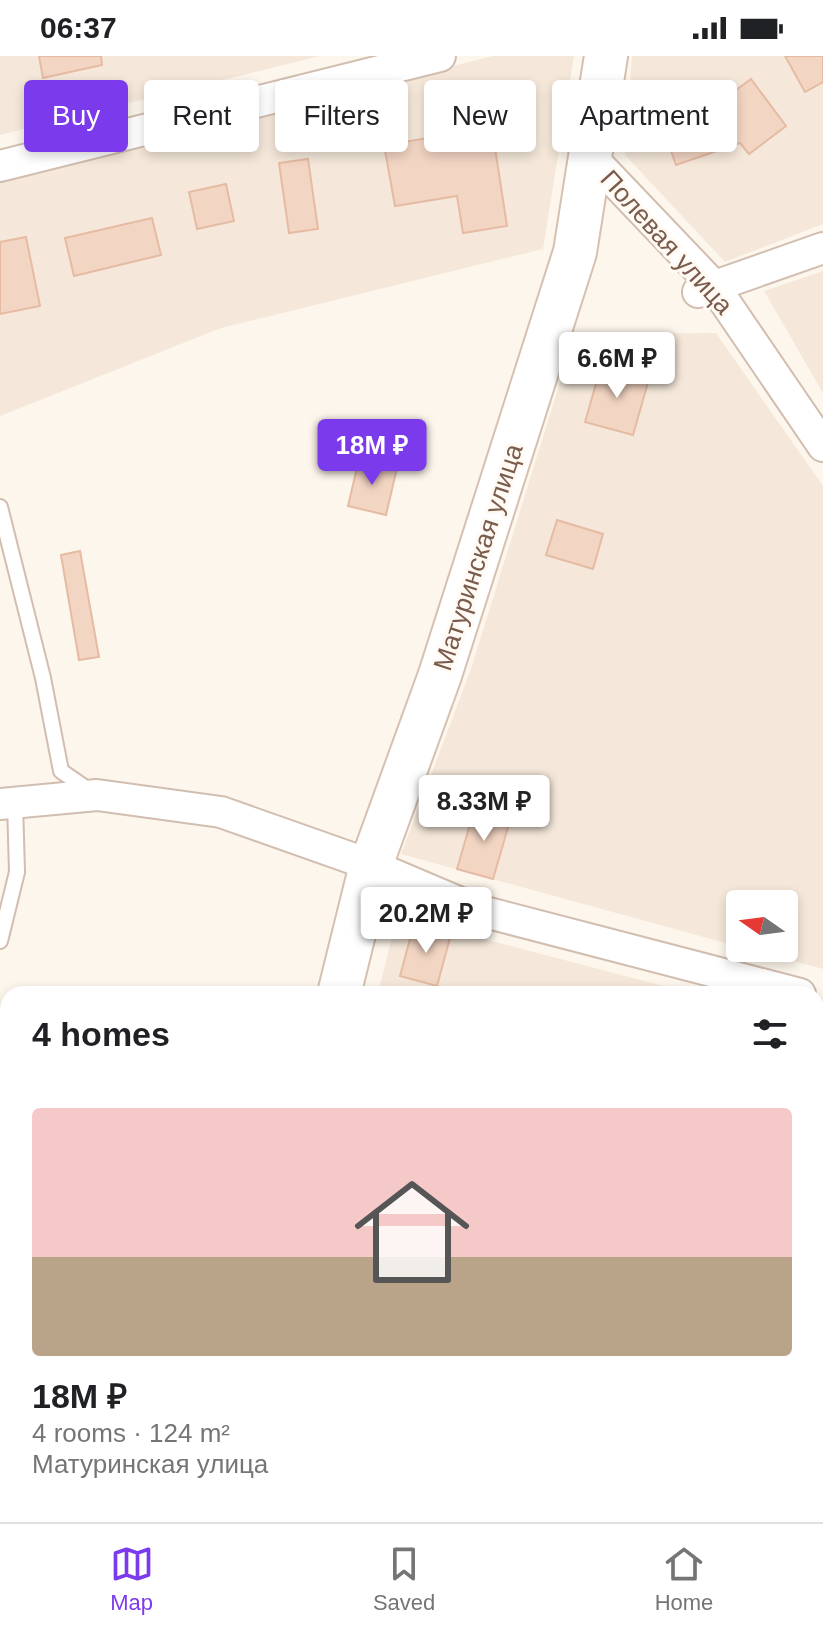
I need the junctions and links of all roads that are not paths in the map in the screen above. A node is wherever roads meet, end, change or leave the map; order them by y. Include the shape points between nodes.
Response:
1 (440, 56) edge
2 (606, 56) edge
3 (591, 157) junction
4 (0, 166) edge
5 (823, 248) edge
6 (706, 289) junction
7 (823, 446) edge
8 (0, 507) edge
9 (97, 795) junction
10 (8, 803) edge
11 (371, 865) junction
12 (0, 941) edge
13 (341, 986) edge
14 (769, 986) edge

1 - 4 street
2 - 3 street, Матуринская улица
3 - 6 street, Полевая улица
3 - 11 street, Матуринская улица via 575,252 445,660
5 - 6 street
6 - 7 street, Полевая улица
8 - 9 lane via 61,771
9 - 10 street
9 - 11 street via 221,812
10 - 12 lane via 17,872
11 - 13 street, Матуринская улица
11 - 14 street via 477,910

